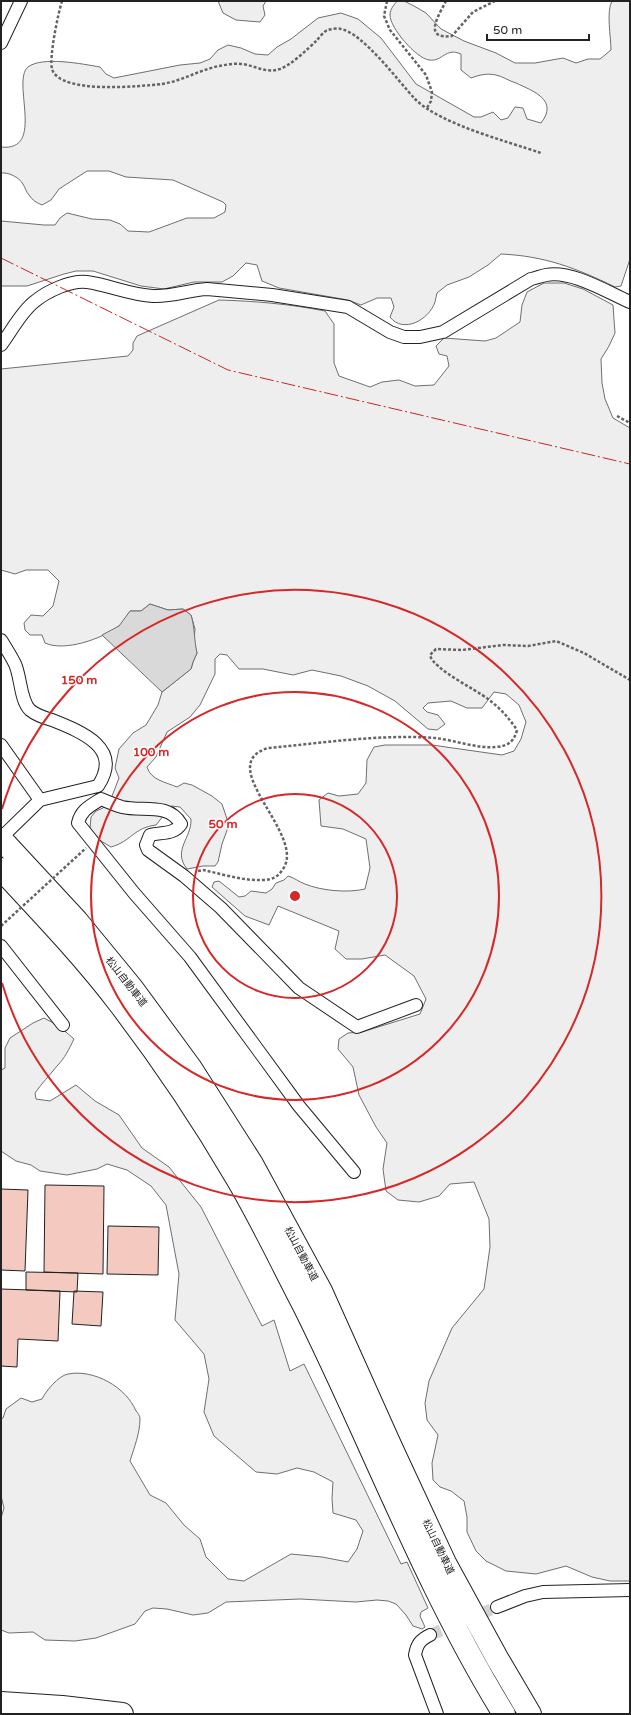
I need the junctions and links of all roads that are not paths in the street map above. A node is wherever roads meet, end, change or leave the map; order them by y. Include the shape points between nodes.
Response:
1 (21, 1) edge
2 (1, 43) edge
3 (630, 302) edge
4 (1, 346) edge
5 (1, 640) edge
6 (1, 745) edge
7 (98, 786) junction
8 (101, 799) junction
9 (37, 802) junction
10 (1, 839) edge
11 (1, 869) edge
12 (1, 946) edge
13 (416, 1005) dead end
14 (63, 1025) dead end
15 (354, 1172) dead end
16 (630, 1590) edge
17 (497, 1607) tunnel mouth
18 (430, 1635) tunnel mouth
19 (1, 1704) edge
20 (122, 1714) edge
21 (437, 1714) edge
22 (504, 1714) edge
23 (530, 1714) edge

1 - 2 street
3 - 4 street via 576,279 547,274 531,279 442,332 420,337 404,337 390,332 348,307 331,304 207,289 174,296 152,296 86,282 61,287 34,302
5 - 7 street via 16,665 24,700 30,710 78,731 101,748 106,767
6 - 9 street
7 - 8 street
7 - 9 street
8 - 13 street via 123,807 164,811 177,818 181,824 178,829 150,835 146,845 148,850 184,876 221,908 299,988 357,1027
8 - 15 street via 84,809 78,824 190,957 299,1106
9 - 10 street
10 - 23 highway, 松山自動車道 via 77,921 132,988 190,1067 252,1164 321,1291 445,1563
11 - 22 highway, 松山自動車道 via 61,933 119,1003 175,1081 236,1177 303,1305 396,1507 485,1682
12 - 14 street
16 - 17 street via 543,1592
18 - 21 street via 421,1639 415,1655
19 - 20 highway via 62,1707

